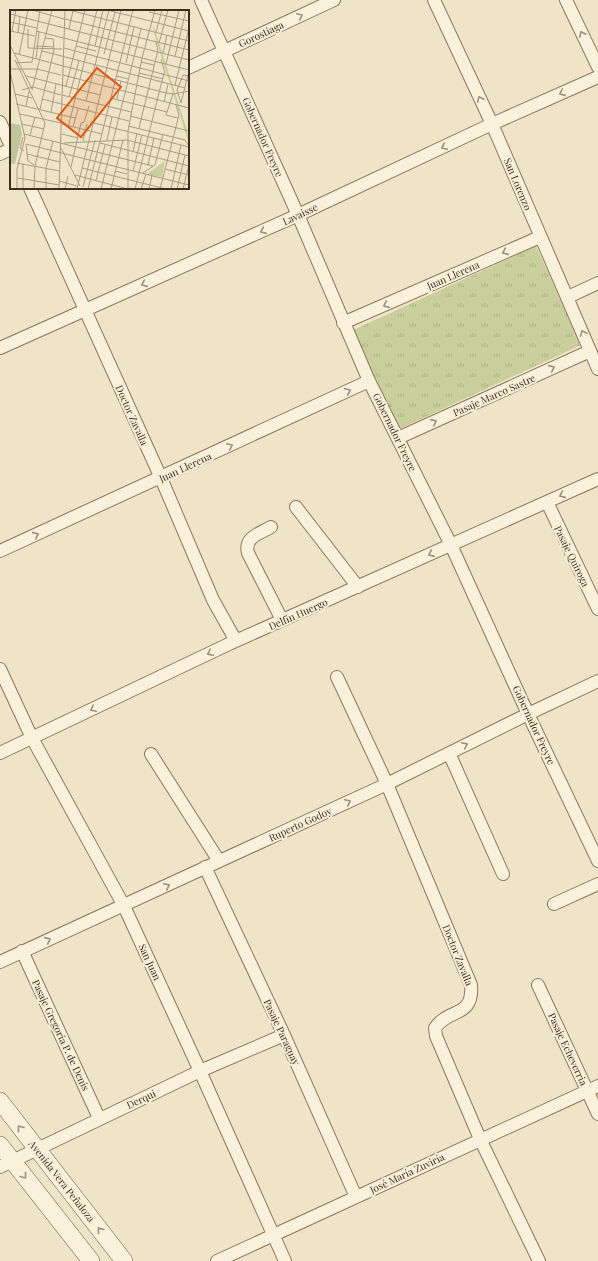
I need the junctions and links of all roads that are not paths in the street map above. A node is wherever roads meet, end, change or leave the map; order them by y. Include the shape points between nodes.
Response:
1 (201, 0) edge
2 (334, 0) edge
3 (434, 0) edge
4 (566, 0) edge
5 (224, 51) junction
6 (598, 67) edge
7 (189, 68) edge
8 (598, 77) edge
9 (0, 122) edge
10 (492, 124) junction
11 (10, 146) edge
12 (10, 149) edge
13 (0, 154) edge
14 (30, 189) edge
15 (298, 215) junction
16 (540, 237) junction
17 (598, 283) edge
18 (568, 297) junction
19 (85, 310) junction
20 (343, 323) junction
21 (0, 348) edge
22 (590, 351) junction
23 (598, 369) edge
24 (370, 381) junction
25 (398, 438) junction
26 (161, 478) junction
27 (598, 479) edge
28 (547, 502) junction
29 (296, 507) dead end
30 (271, 527) dead end
31 (451, 545) junction
32 (0, 551) edge
33 (358, 587) junction
34 (598, 609) edge
35 (282, 620) junction
36 (236, 641) junction
37 (0, 669) edge
38 (337, 677) dead end
39 (598, 681) edge
40 (528, 714) junction
41 (32, 738) junction
42 (0, 753) edge
43 (449, 753) junction
44 (150, 754) dead end
45 (387, 784) junction
46 (219, 861) junction
47 (598, 861) edge
48 (205, 867) junction
49 (503, 874) dead end
50 (598, 884) edge
51 (554, 904) dead end
52 (124, 906) junction
53 (22, 951) junction
54 (0, 962) edge
55 (538, 985) dead end
56 (284, 1035) junction
57 (200, 1071) junction
58 (593, 1089) edge
59 (0, 1101) edge
60 (598, 1114) edge
61 (99, 1118) junction
62 (480, 1139) junction
63 (0, 1145) edge
64 (36, 1148) junction
65 (6, 1164) edge
66 (356, 1197) junction
67 (274, 1233) junction
68 (91, 1261) edge
69 (124, 1261) edge
70 (217, 1261) edge
71 (285, 1261) edge
72 (539, 1261) edge

1 - 5 street, Gobernador Freyre
5 -> 2 street, Gorostiaga
10 -> 3 street, San Lorenzo
6 -> 4 street
5 - 7 street, Gorostiaga
5 - 15 street, Gobernador Freyre
8 -> 10 street, Lavaisse
9 - 11 street
10 -> 15 street, Lavaisse
10 - 16 street, San Lorenzo
12 - 13 street
14 - 19 street, Doctor Zavalla
15 -> 19 street, Lavaisse
15 - 20 street, Gobernador Freyre
16 - 18 street, San Lorenzo
16 -> 20 street, Juan Llerena
17 - 18 street
22 -> 18 street, San Lorenzo
19 - 21 street, Lavaisse
19 - 26 street, Doctor Zavalla
20 - 24 street, Gobernador Freyre
22 - 23 street, San Lorenzo
25 -> 22 street, Pasaje Marco Sastre
24 - 25 street, Gobernador Freyre
26 -> 24 street, Juan Llerena
25 - 31 street, Gobernador Freyre
32 -> 26 street, Juan Llerena
26 - 36 street, Doctor Zavalla via 213,600
27 -> 28 street, Delfín Huergo
28 - 31 street, Delfín Huergo
28 - 34 street, Pasaje Quiroga
29 - 33 street
30 - 35 street via 249,539 246,546
31 -> 33 street, Delfín Huergo
31 - 40 street, Gobernador Freyre
33 - 35 street, Delfín Huergo
35 - 36 street, Delfín Huergo
36 -> 41 street, Delfín Huergo
37 - 41 street, San Juan
38 - 45 street, Doctor Zavalla
39 - 40 street, Ruperto Godoy
43 -> 40 street, Ruperto Godoy
40 - 47 street, Gobernador Freyre
41 - 42 street, Delfín Huergo
41 - 52 street, San Juan
43 - 45 street, Ruperto Godoy
43 - 49 street
44 - 46 street
46 -> 45 street, Ruperto Godoy
45 - 62 street, Doctor Zavalla via 471,986 472,997 466,1008 438,1022 435,1028 436,1036
46 - 48 street, Ruperto Godoy
52 -> 48 street, Ruperto Godoy
48 - 56 street, Pasaje Paraguay
50 - 51 street
53 -> 52 street, Ruperto Godoy
52 - 57 street, San Juan
53 - 54 street, Ruperto Godoy
53 - 61 street, Pasaje Gregoria P. de Denis
55 - 58 street, Pasaje Echeverria
56 - 57 street, Derqui
56 - 66 street, Pasaje Paraguay
57 - 61 street, Derqui
57 - 67 street, San Juan
58 - 60 street, Pasaje Echeverria
58 - 62 street, José María Zuviría
64 -> 59 main road, Avenida Vera Peñaloza
61 - 64 street, Derqui
62 - 66 street, José María Zuviría
62 - 72 street, Doctor Zavalla
63 - 65 main road
64 - 65 street, Derqui
69 -> 64 main road, Avenida Vera Peñaloza
65 -> 68 main road
66 - 67 street, José María Zuviría
67 - 70 street, José María Zuviría
67 - 71 street, San Juan

